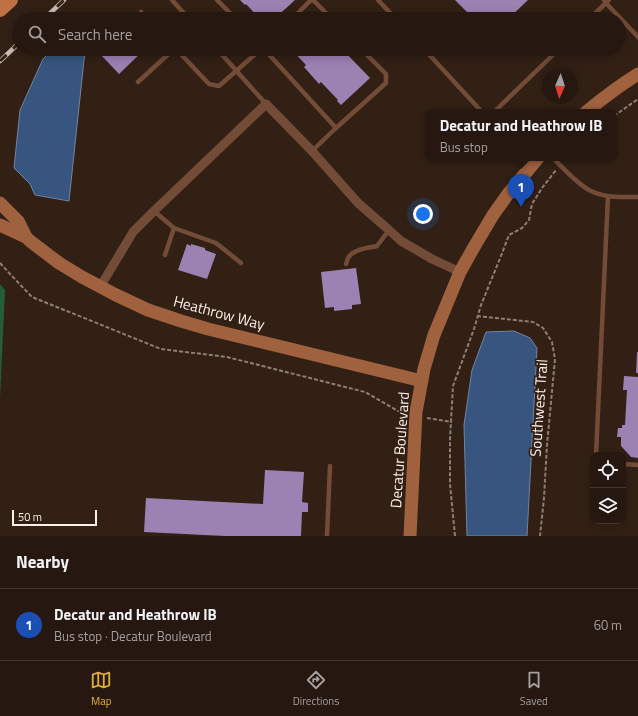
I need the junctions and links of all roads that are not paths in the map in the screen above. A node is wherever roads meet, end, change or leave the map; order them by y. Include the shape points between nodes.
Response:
1 (11, 0) edge
2 (172, 0) edge
3 (217, 0) edge
4 (312, 0) edge
5 (378, 0) edge
6 (606, 1) edge
7 (0, 10) edge
8 (183, 12) edge
9 (229, 12) edge
10 (299, 12) edge
11 (325, 12) edge
12 (389, 12) edge
13 (596, 12) edge
14 (616, 12) edge
15 (626, 24) edge
16 (638, 37) edge
17 (167, 56) edge
18 (182, 56) edge
19 (223, 56) edge
20 (253, 56) edge
21 (270, 56) edge
22 (368, 56) edge
23 (430, 56) edge
24 (552, 56) edge
25 (237, 71) junction
26 (638, 74) edge
27 (138, 82) dead end
28 (266, 104) junction
29 (479, 109) edge
30 (497, 109) edge
31 (590, 109) edge
32 (336, 128) junction
33 (312, 151) junction
34 (556, 161) edge
35 (533, 162) edge
36 (608, 196) junction
37 (638, 197) edge
38 (0, 202) edge
39 (154, 211) junction
40 (0, 226) edge
41 (174, 228) junction
42 (389, 230) junction
43 (26, 237) junction
44 (165, 255) dead end
45 (241, 263) dead end
46 (346, 264) dead end
47 (460, 272) junction
48 (100, 287) junction
49 (422, 381) junction
50 (596, 452) edge
51 (626, 464) edge
52 (638, 465) edge
53 (330, 466) dead end
54 (327, 536) edge
55 (410, 536) edge

1 - 7 main road
2 - 8 lane
3 - 9 lane
4 - 10 lane
4 - 11 lane
5 - 12 lane
6 - 13 lane
6 - 14 lane
15 - 16 lane
17 - 27 lane
18 - 25 lane via 209,84 219,86
19 - 25 lane
20 - 25 lane
21 - 32 lane
22 - 32 lane via 386,74 386,84
23 - 29 lane
24 - 30 lane
25 - 28 lane
26 - 31 street
28 - 33 street
28 - 39 street
32 - 33 lane
33 - 42 street via 358,203
34 - 36 lane via 583,186 592,192
35 - 47 street, Decatur Boulevard via 493,215
36 - 37 lane
36 - 50 lane
38 - 43 street, Heathrow Way via 18,221
39 - 41 lane
39 - 48 street via 133,232
40 - 43 street, Heathrow Way
41 - 44 lane
41 - 45 lane via 216,243
42 - 46 lane via 377,246 349,256
42 - 47 street via 402,241
43 - 48 street, Heathrow Way via 59,263
47 - 49 street, Decatur Boulevard via 434,335
48 - 49 street, Heathrow Way via 148,310 191,324
49 - 55 street, Decatur Boulevard via 415,423
51 - 52 lane
53 - 54 lane

